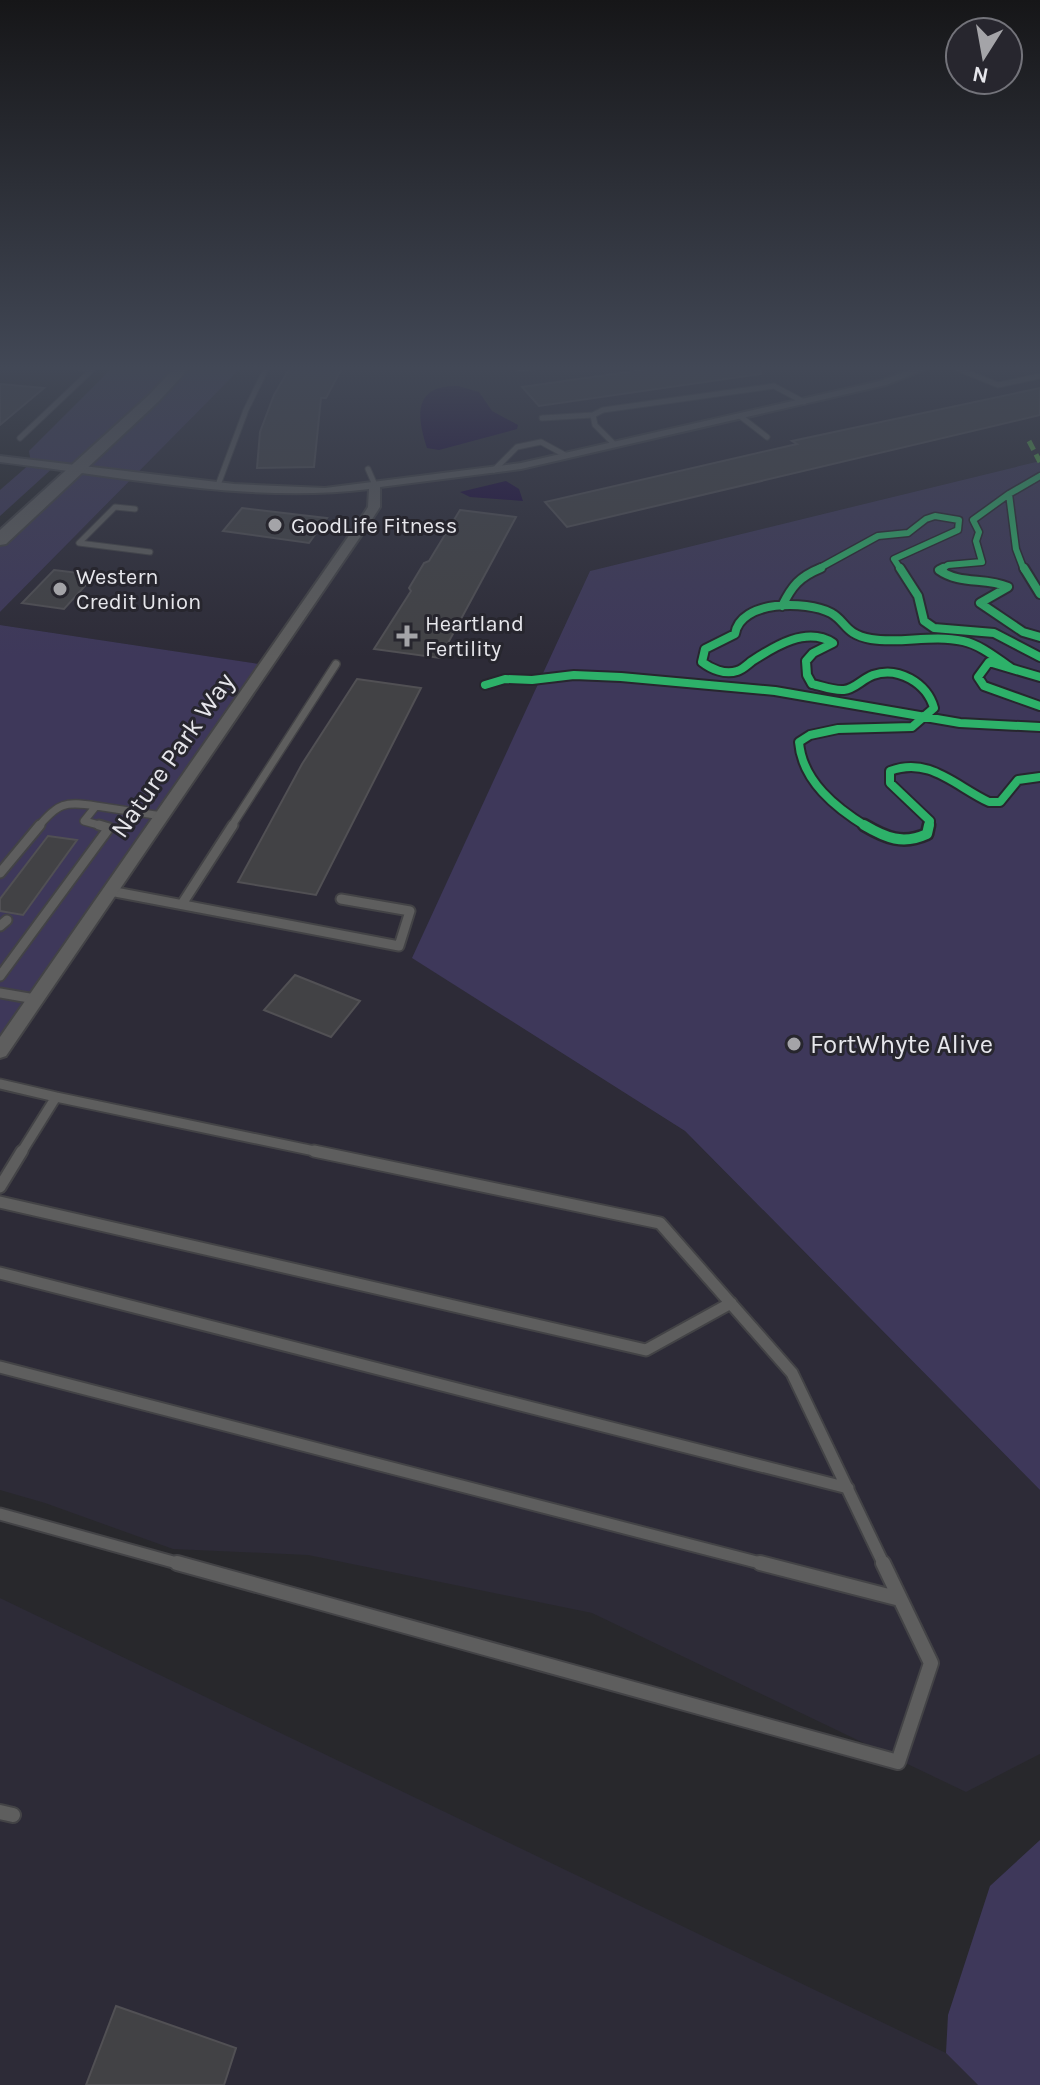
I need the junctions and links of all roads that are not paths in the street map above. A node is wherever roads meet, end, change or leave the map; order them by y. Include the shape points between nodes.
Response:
1 (54, 462) edge
2 (226, 462) edge
3 (502, 462) edge
4 (530, 462) edge
5 (66, 463) junction
6 (368, 469) dead end
7 (494, 470) junction
8 (218, 485) junction
9 (375, 485) junction
10 (135, 509) dead end
11 (0, 516) edge
12 (0, 540) edge
13 (150, 552) dead end
14 (336, 664) dead end
15 (96, 806) junction
16 (162, 816) junction
17 (0, 873) edge
18 (110, 891) junction
19 (341, 899) dead end
20 (182, 904) junction
21 (0, 976) edge
22 (0, 993) edge
23 (35, 999) junction
24 (0, 1051) edge
25 (0, 1084) edge
26 (56, 1097) junction
27 (0, 1187) edge
28 (0, 1202) edge
29 (0, 1273) edge
30 (731, 1303) junction
31 (0, 1367) edge
32 (848, 1488) junction
33 (0, 1514) edge
34 (900, 1599) junction

1 - 5 street
2 - 8 lane
3 - 7 lane
4 - 7 street
5 - 8 street
5 - 11 main road
5 - 12 main road
6 - 9 lane
7 - 9 street
8 - 9 street via 278,491
9 - 16 street, Nature Park Way via 374,507
10 - 13 lane via 115,507 79,543
14 - 20 lane
15 - 16 lane
15 - 17 lane via 71,802 53,809
15 - 21 lane via 84,821 109,828
16 - 18 street, Nature Park Way
18 - 20 lane
18 - 23 street, Nature Park Way
19 - 20 lane via 410,911 399,946
22 - 23 lane
23 - 24 street, Nature Park Way
25 - 26 lane
26 - 27 lane
26 - 30 lane via 660,1223
28 - 30 lane via 646,1350
29 - 32 lane
30 - 32 lane via 792,1373
31 - 34 lane
32 - 34 lane
33 - 34 lane via 898,1762 931,1663

